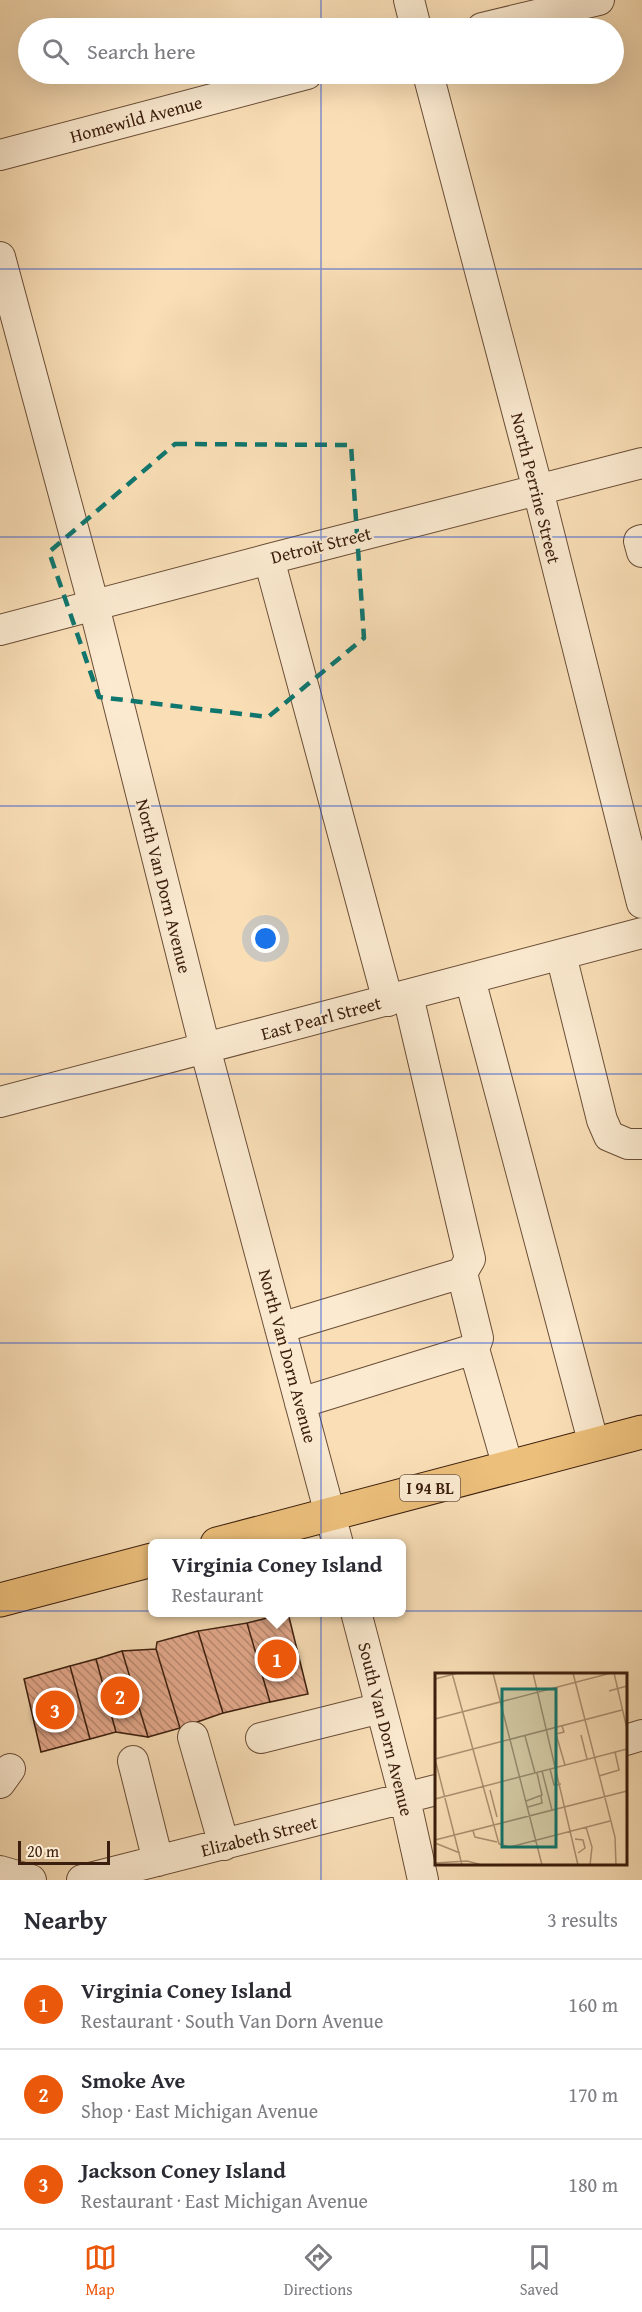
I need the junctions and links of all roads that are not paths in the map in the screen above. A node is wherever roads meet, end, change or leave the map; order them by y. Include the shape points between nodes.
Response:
1 (408, 0) edge
2 (599, 0) edge
3 (413, 18) edge
4 (524, 18) edge
5 (270, 84) edge
6 (431, 84) edge
7 (0, 155) edge
8 (0, 257) edge
9 (642, 463) edge
10 (538, 490) junction
11 (642, 540) edge
12 (642, 552) edge
13 (269, 559) junction
14 (94, 606) junction
15 (0, 630) edge
16 (642, 903) edge
17 (642, 933) edge
18 (561, 955) junction
19 (470, 979) junction
20 (398, 998) junction
21 (205, 1048) junction
22 (0, 1102) edge
23 (642, 1144) edge
24 (462, 1273) junction
25 (280, 1328) junction
26 (474, 1349) junction
27 (300, 1403) junction
28 (642, 1432) edge
29 (594, 1445) junction
30 (508, 1467) junction
31 (334, 1529) edge
32 (257, 1539) edge
33 (148, 1561) edge
34 (0, 1600) edge
35 (357, 1617) edge
36 (381, 1708) junction
37 (642, 1735) edge
38 (193, 1737) dead end
39 (261, 1738) dead end
40 (627, 1740) edge
41 (133, 1761) dead end
42 (435, 1790) edge
43 (405, 1799) junction
44 (224, 1845) junction
45 (158, 1861) junction
46 (0, 1871) edge
47 (31, 1880) edge
48 (82, 1880) edge
49 (423, 1880) edge

1 - 3 street
2 - 4 street
5 - 7 street, Homewild Avenue
6 - 10 street, North Perrine Street
8 - 14 street, North Van Dorn Avenue
9 - 10 street, Detroit Street
10 - 13 street, Detroit Street
10 - 16 street, North Perrine Street
11 - 12 street
13 - 14 street, Detroit Street
13 - 20 street
14 - 15 street, Detroit Street
14 - 21 street, North Van Dorn Avenue
17 - 18 street, East Pearl Street
18 - 19 street, East Pearl Street
18 - 23 street via 602,1120 609,1136 628,1144
19 - 20 street, East Pearl Street
19 - 29 street
20 - 21 street, East Pearl Street
20 - 24 street via 470,1259
21 - 22 street, East Pearl Street
21 - 25 street, North Van Dorn Avenue
24 - 25 street
24 - 26 street via 478,1338
25 - 27 street, North Van Dorn Avenue
26 - 27 street
26 - 30 street
27 - 31 street, North Van Dorn Avenue
28 - 29 main road, I 94 BL
29 - 30 main road, I 94 BL
30 - 31 main road, I 94 BL
31 - 32 main road, I 94 BL
33 - 34 main road
35 - 36 street, South Van Dorn Avenue
36 - 39 street
36 - 43 street, South Van Dorn Avenue
37 - 40 street
38 - 44 street
41 - 45 street
42 - 43 street, Elizabeth Street
43 - 44 street, Elizabeth Street
43 - 49 street, South Van Dorn Avenue
44 - 45 street, Elizabeth Street
45 - 48 street, Elizabeth Street
46 - 47 street

